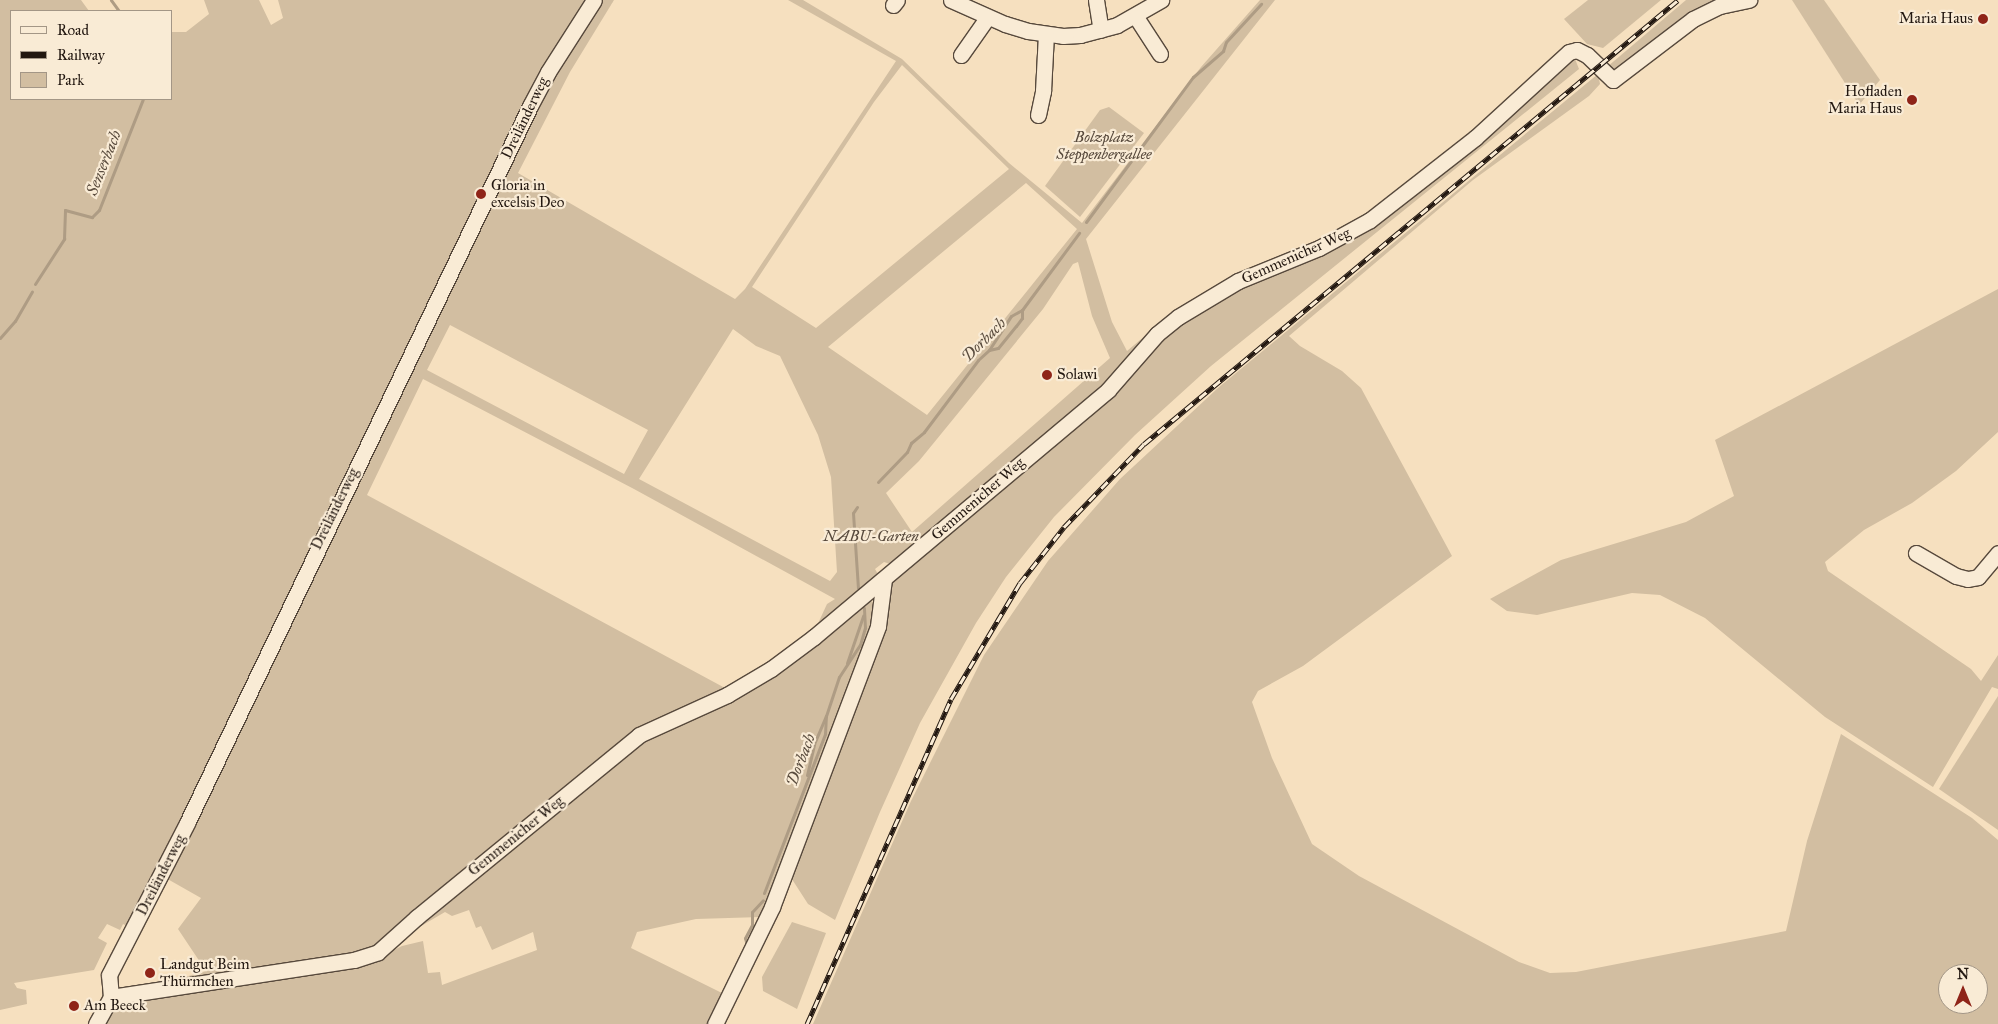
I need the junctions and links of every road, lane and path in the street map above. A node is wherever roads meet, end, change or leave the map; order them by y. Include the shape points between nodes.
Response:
1 (594, 0) edge
2 (951, 0) edge
3 (1096, 0) edge
4 (1161, 0) edge
5 (1749, 0) edge
6 (1136, 17) junction
7 (987, 18) junction
8 (1101, 30) junction
9 (1046, 34) junction
10 (961, 54) dead end
11 (1160, 54) dead end
12 (1038, 115) dead end
13 (1916, 553) dead end
14 (1998, 553) edge
15 (884, 580) junction
16 (112, 997) junction
17 (96, 1024) edge
18 (715, 1024) edge

1 - 16 street, Dreiländerweg via 535,98 188,823 109,975
2 - 7 street
3 - 8 street
4 - 6 street
5 - 15 street, Gemmenicher Weg via 1720,6 1693,19 1613,80 1587,55 1577,50 1569,52 1475,138 1370,220 1320,248 1230,285 1178,316 1157,334 1108,390
6 - 8 street
6 - 11 street
7 - 9 street
7 - 10 street
8 - 9 street via 1080,35
9 - 12 street via 1043,91
13 - 14 street via 1956,576 1968,579 1978,577
15 - 16 street, Gemmenicher Weg via 771,669 726,695 639,735 378,952 354,960
15 - 18 street via 878,626 772,907
16 - 17 street

